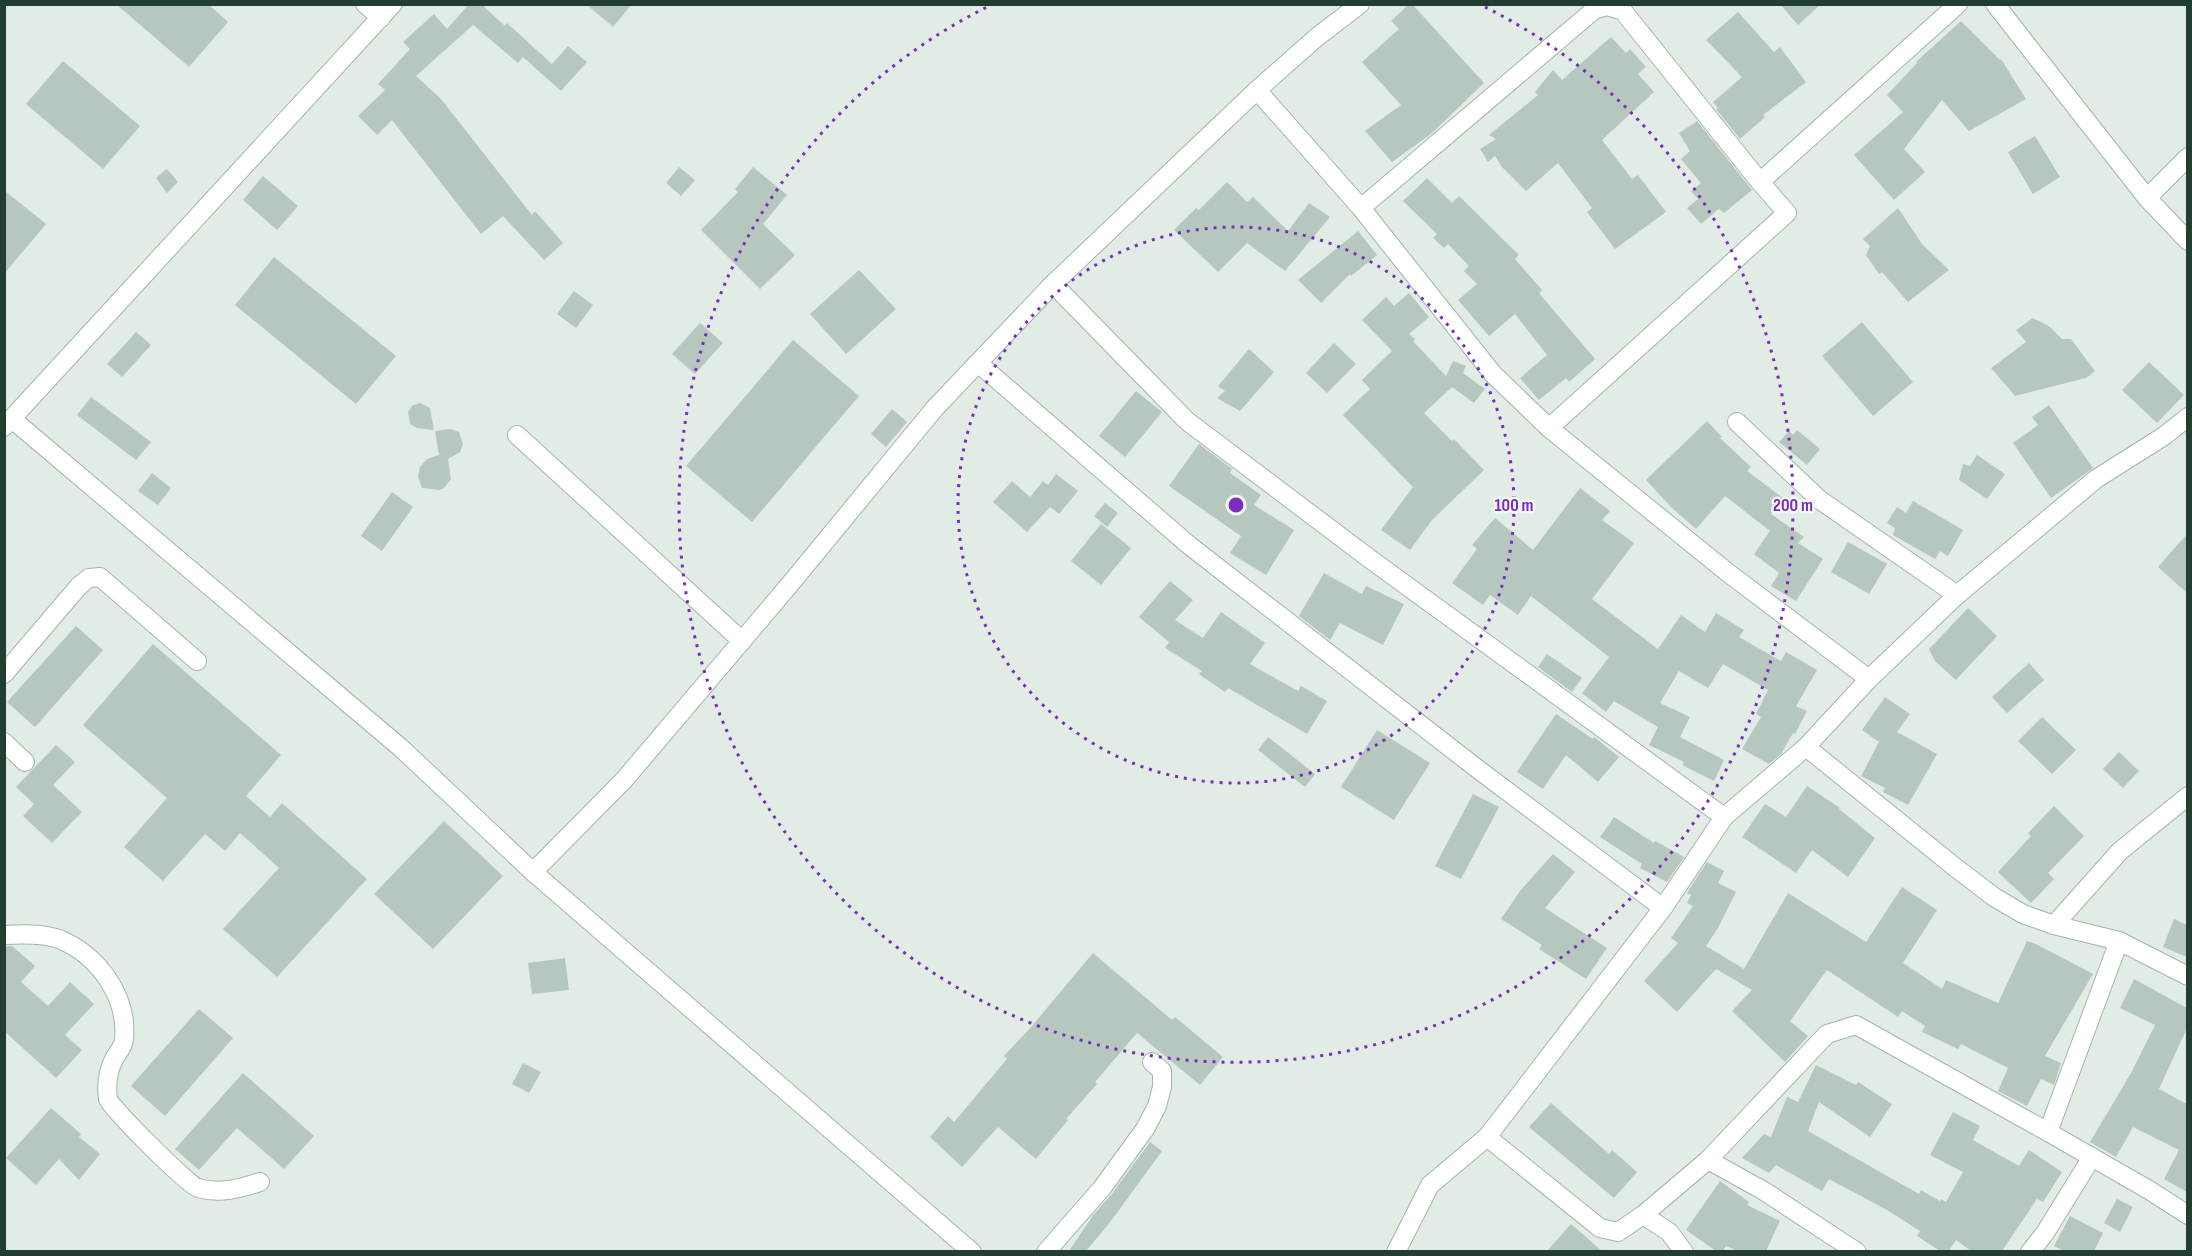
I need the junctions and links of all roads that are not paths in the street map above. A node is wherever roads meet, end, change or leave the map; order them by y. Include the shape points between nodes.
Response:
1 (365, 4) edge
2 (1360, 4) edge
3 (1958, 4) edge
4 (1995, 4) edge
5 (387, 11) edge
6 (1257, 90) junction
7 (2187, 157) edge
8 (1760, 182) junction
9 (2147, 198) junction
10 (1362, 208) junction
11 (2187, 241) edge
12 (1053, 284) junction
13 (978, 363) junction
14 (2187, 417) edge
15 (1737, 422) dead end
16 (8, 423) edge
17 (1549, 428) junction
18 (517, 435) dead end
19 (1957, 595) junction
20 (742, 641) junction
21 (197, 661) dead end
22 (7, 667) edge
23 (1869, 680) junction
24 (4, 742) edge
25 (1806, 747) junction
26 (25, 762) dead end
27 (2187, 796) edge
28 (1724, 817) junction
29 (533, 872) junction
30 (1663, 908) junction
31 (2054, 925) junction
32 (4, 935) edge
33 (2119, 941) junction
34 (2187, 976) edge
35 (1152, 1062) dead end
36 (2048, 1132) junction
37 (1487, 1137) junction
38 (2092, 1157) junction
39 (1708, 1160) junction
40 (260, 1182) dead end
41 (1643, 1215) junction
42 (2187, 1215) edge
43 (972, 1251) edge
44 (1046, 1251) edge
45 (1396, 1251) edge
46 (1684, 1251) edge
47 (1857, 1251) edge
48 (2030, 1251) edge

1 - 5 street
2 - 6 street
3 - 8 street
4 - 9 street
5 - 16 street
6 - 10 street
6 - 12 street
7 - 9 street
8 - 10 street via 1623,11 1607,6 1594,10 1550,45
8 - 17 street via 1788,213
9 - 11 street
10 - 17 street via 1493,374
12 - 13 street
12 - 28 street via 1187,421
13 - 20 street via 934,408
13 - 30 street via 1190,546
14 - 19 street via 2096,479
15 - 19 street via 1820,500
16 - 29 street via 401,748
17 - 23 street via 1727,572
18 - 20 street
19 - 23 street
20 - 29 street via 624,780
21 - 22 street via 100,577 89,578 79,586
23 - 25 street
24 - 26 street
25 - 28 street
25 - 31 street via 1994,897 2023,914
27 - 31 street via 2121,851
28 - 30 street
29 - 43 street
30 - 37 street
31 - 33 street
32 - 40 street via 58,939 99,966 125,1017 124,1042 107,1081 108,1102 195,1188 218,1191
33 - 34 street
33 - 36 street
35 - 44 street via 1162,1071 1162,1087 1145,1129 1102,1188
36 - 38 street
36 - 39 street via 1856,1025 1827,1034
37 - 41 street via 1600,1227 1618,1232
37 - 45 street via 1430,1185
38 - 42 street
38 - 48 street
39 - 41 street
39 - 47 street
41 - 46 street via 1669,1232

